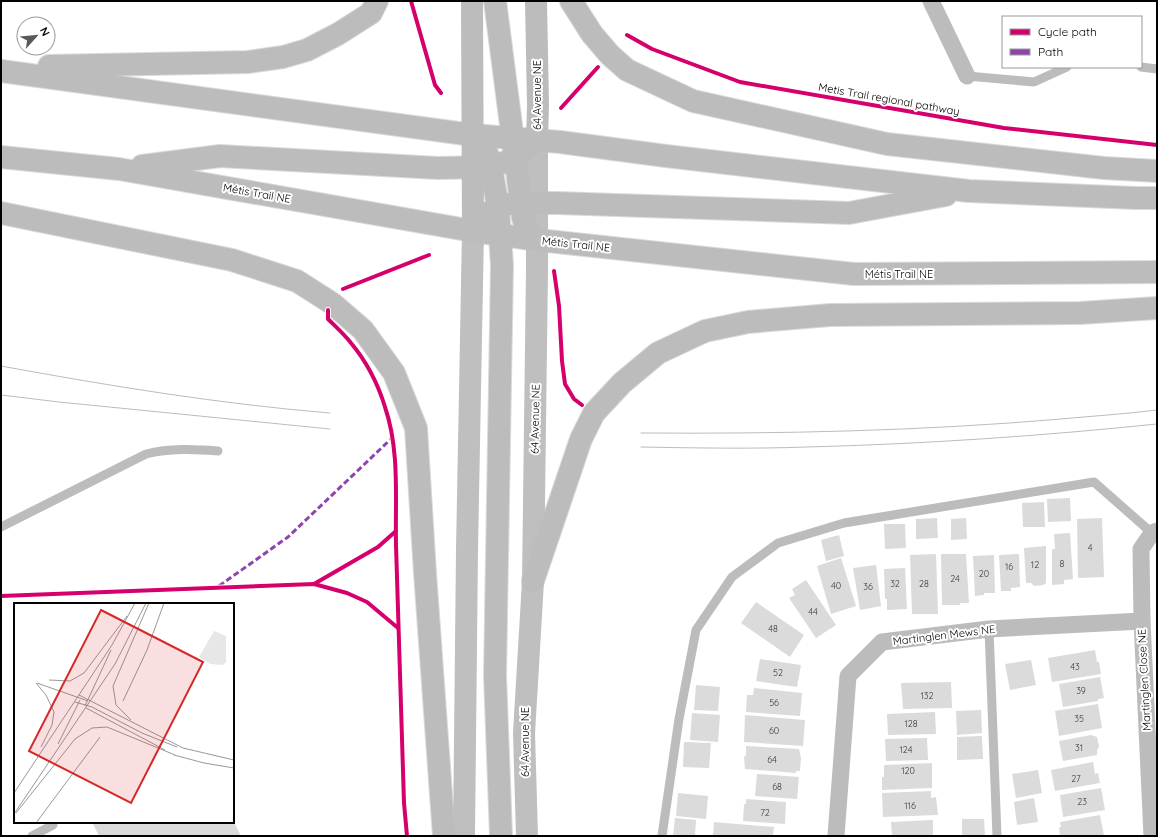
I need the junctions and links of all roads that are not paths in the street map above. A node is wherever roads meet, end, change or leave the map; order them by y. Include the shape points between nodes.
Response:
1 (377, 1) edge
2 (472, 1) edge
3 (495, 1) edge
4 (536, 1) edge
5 (570, 1) edge
6 (930, 1) edge
7 (1, 66) edge
8 (1142, 66) edge
9 (1065, 68) edge
10 (1157, 69) edge
11 (1, 71) edge
12 (967, 76) joint
13 (473, 135) junction
14 (537, 140) junction
15 (514, 148) junction
16 (1, 157) edge
17 (482, 168) junction
18 (119, 169) junction
19 (1157, 171) edge
20 (969, 191) junction
21 (1157, 198) edge
22 (529, 203) junction
23 (498, 207) junction
24 (1, 213) edge
25 (473, 231) junction
26 (500, 235) junction
27 (538, 240) junction
28 (1157, 272) edge
29 (1157, 308) edge
30 (218, 451) dead end
31 (1, 527) edge
32 (1154, 532) edge
33 (533, 581) junction
34 (1142, 621) junction
35 (989, 629) junction
36 (1153, 775) edge
37 (53, 825) dead end
38 (32, 836) edge
39 (444, 836) edge
40 (464, 836) edge
41 (501, 836) edge
42 (527, 836) edge
43 (662, 836) edge
44 (836, 836) edge
45 (997, 836) edge
46 (1152, 836) edge

1 - 7 main road via 370,13 338,34 308,50 283,57 248,62 194,64
2 - 13 main road
3 - 15 main road
4 - 14 main road, 64 Avenue NE
5 - 19 main road via 592,34 627,70 693,101 888,144 1104,168
6 - 12 street
8 - 10 lane
9 - 12 lane via 1034,82
11 - 13 main road
13 - 15 main road
13 - 17 main road
14 - 15 main road
14 - 20 main road
14 - 22 main road, 64 Avenue NE
15 - 17 main road
15 - 22 main road
16 - 18 main road, Métis Trail NE
17 - 18 main road via 220,156
17 - 23 main road
17 - 25 main road
18 - 25 main road, Métis Trail NE
20 - 21 main road
20 - 22 main road via 849,213
22 - 23 main road via 510,203
22 - 27 main road via 523,218 528,231
23 - 25 main road via 487,214
23 - 26 main road
24 - 39 main road via 232,260 297,281 333,304 363,330 394,373 416,428
25 - 26 main road, Métis Trail NE
25 - 40 main road
26 - 27 main road, Métis Trail NE
26 - 41 main road via 502,265 495,675
27 - 28 main road, Métis Trail NE via 854,274
27 - 33 main road, 64 Avenue NE
29 - 33 main road via 1080,313 830,315 748,322 705,332 658,354 622,383 594,413 581,439
30 - 31 lane via 160,450 146,454
32 - 34 street, Martinglen Close NE via 1141,549
32 - 43 lane via 1094,482 844,523 778,542 732,577 696,630 679,719
33 - 42 main road, 64 Avenue NE via 524,733
34 - 35 street, Martinglen Mews NE
34 - 36 street, Martinglen Close NE
35 - 44 street, Martinglen Mews NE via 882,642 848,676
35 - 45 lane
36 - 46 street, Martinglen Close NE
37 - 38 lane

